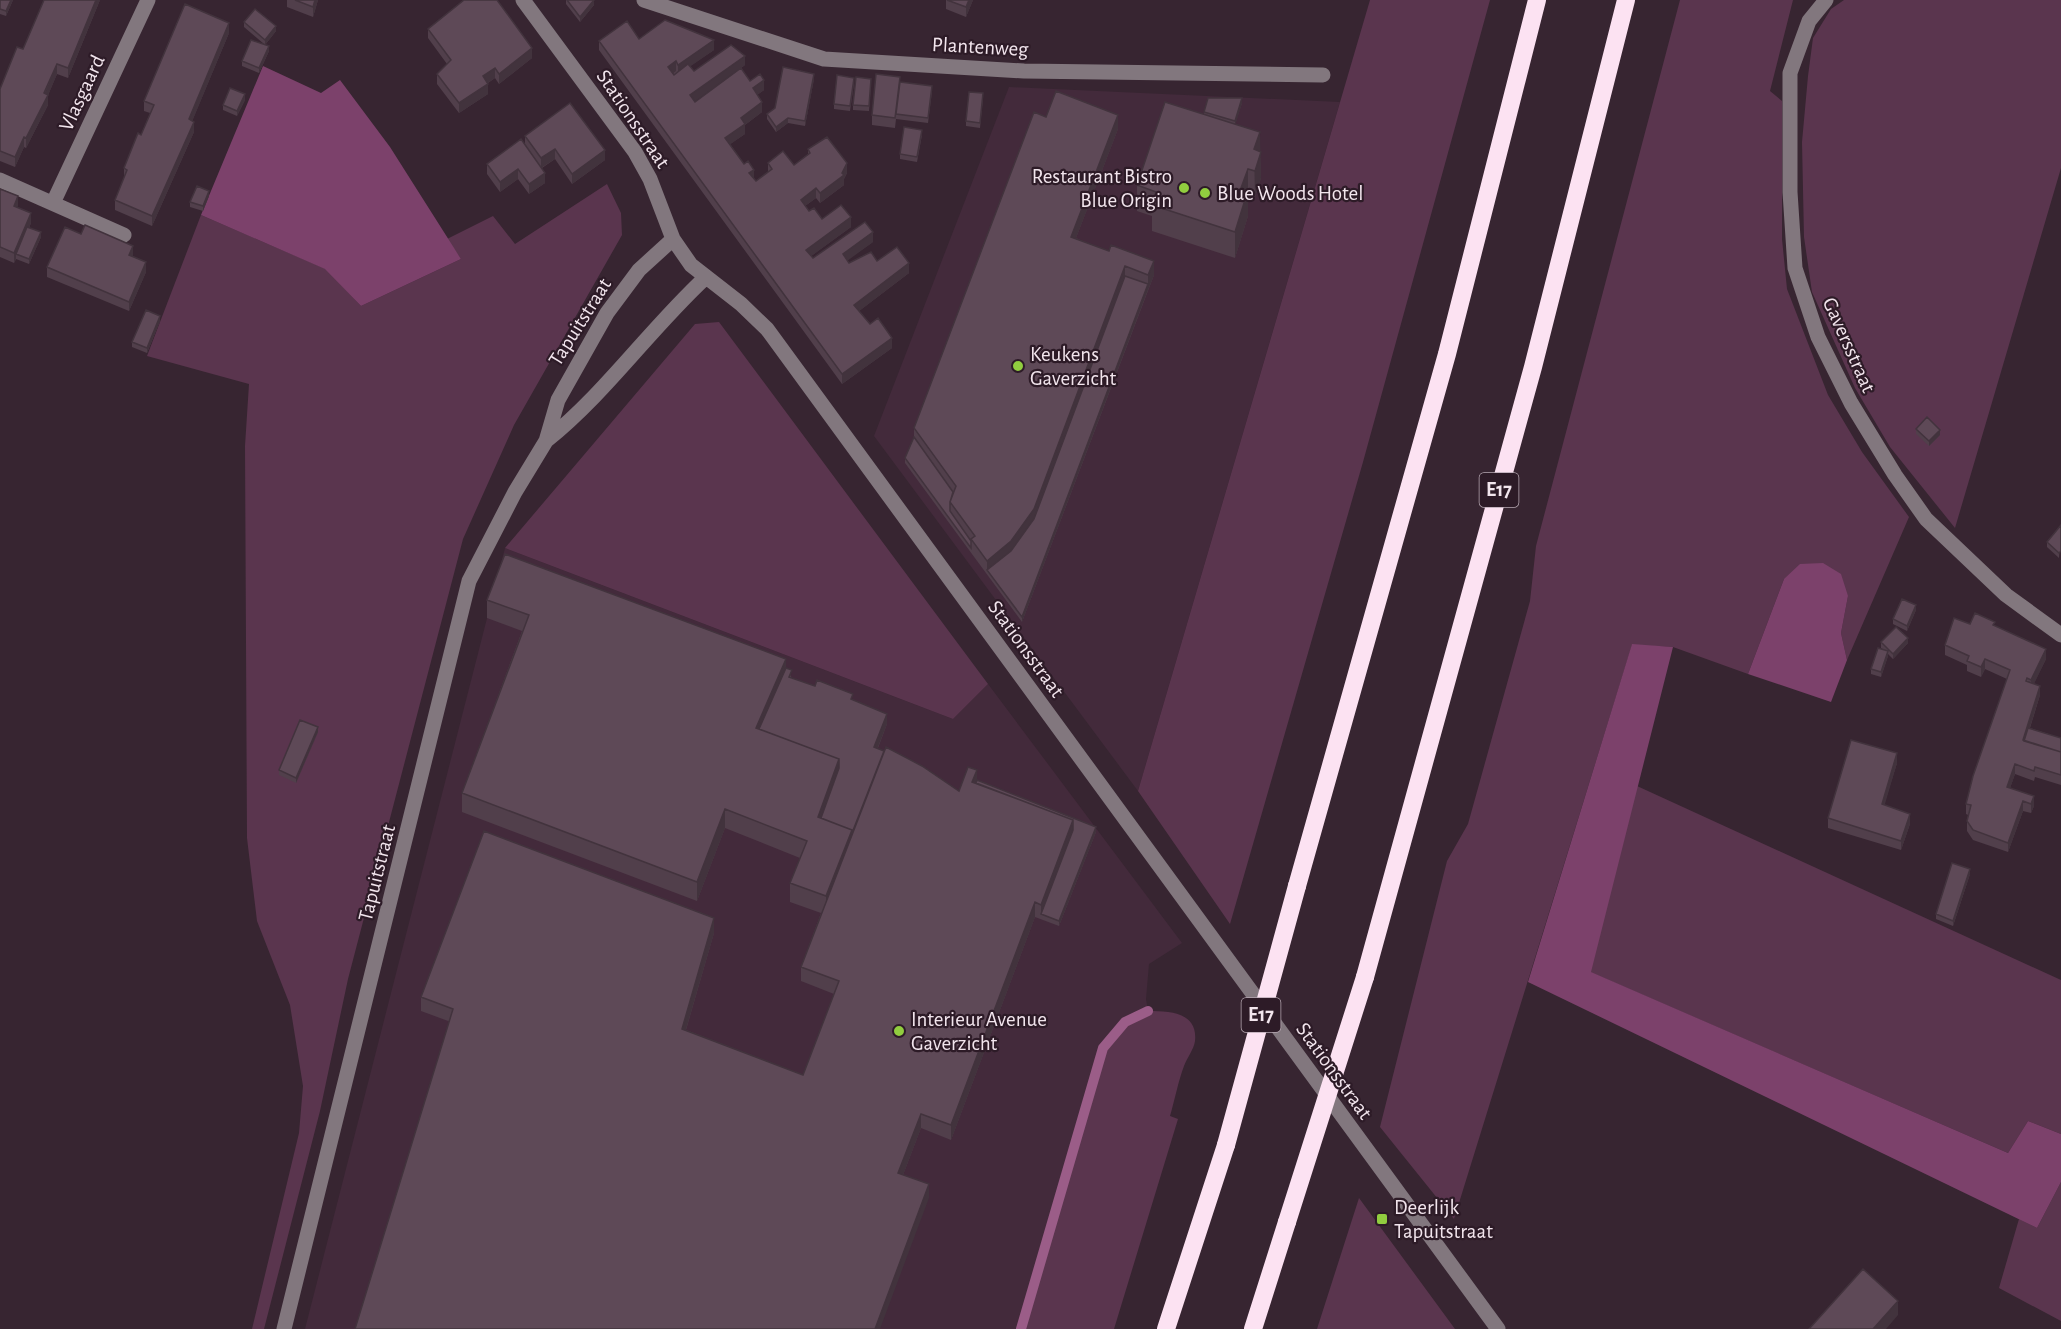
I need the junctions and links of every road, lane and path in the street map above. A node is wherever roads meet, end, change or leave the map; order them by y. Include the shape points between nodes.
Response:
1 (148, 0) edge
2 (523, 0) edge
3 (644, 0) edge
4 (1537, 0) edge
5 (1626, 0) edge
6 (1826, 0) edge
7 (1323, 75) dead end
8 (0, 180) edge
9 (53, 203) junction
10 (124, 235) dead end
11 (673, 239) junction
12 (705, 278) junction
13 (546, 441) junction
14 (2061, 635) edge
15 (284, 1329) edge
16 (1166, 1329) edge
17 (1253, 1329) edge
18 (1498, 1329) edge

1 - 9 street, Vlasgaard
2 - 11 street, Stationsstraat via 635,152
3 - 7 street, Plantenweg via 824,59 1024,71
4 - 16 highway, E17, bridge via 1448,354 1226,1145
5 - 17 highway, E17, bridge via 1533,367 1365,977
6 - 14 street, Gaversstraat via 1809,21 1790,73 1795,268 1818,337 1851,403 1926,519 2006,595
8 - 9 street
9 - 10 street
11 - 12 street, Stationsstraat via 690,265
11 - 13 street, Tapuitstraat via 639,270 607,313 558,400
12 - 13 street, Tapuitstraat via 674,307 578,415
12 - 18 street, Stationsstraat via 767,329
13 - 15 street, Tapuitstraat via 469,581

